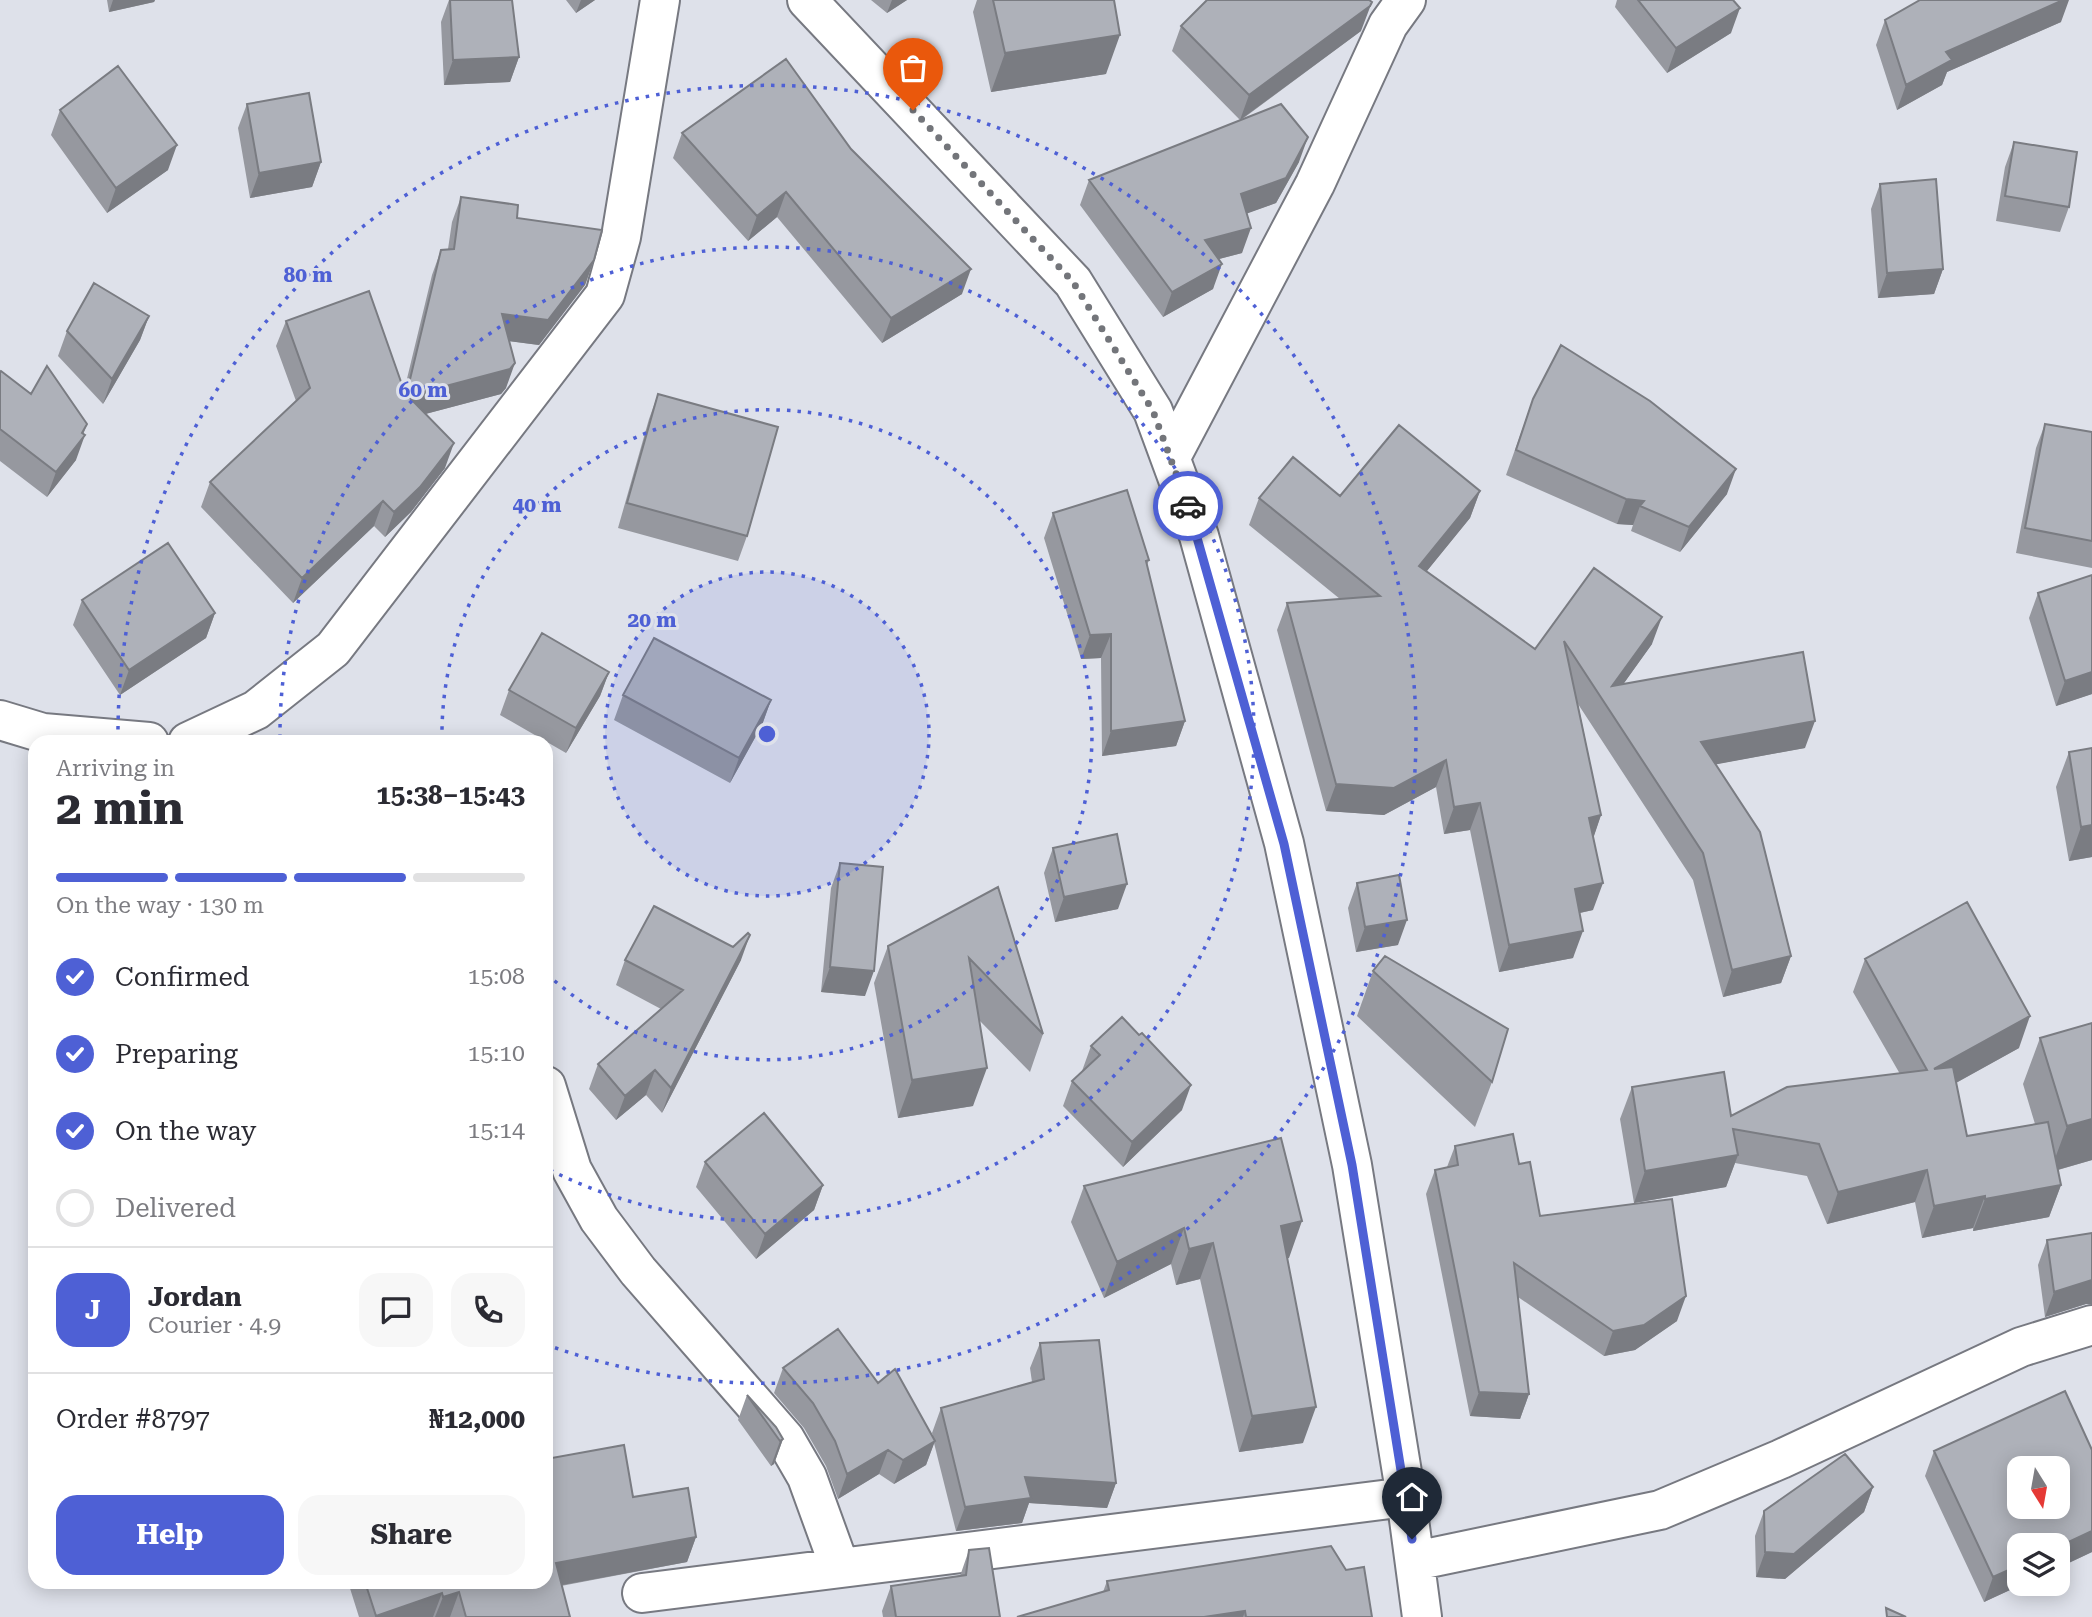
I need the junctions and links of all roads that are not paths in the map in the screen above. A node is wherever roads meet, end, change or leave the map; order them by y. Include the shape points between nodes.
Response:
1 (660, 0) edge
2 (807, 0) edge
3 (1406, 0) edge
4 (1171, 457) junction
5 (0, 720) edge
6 (67, 735) edge
7 (203, 735) edge
8 (553, 1109) edge
9 (2092, 1325) edge
10 (1406, 1497) junction
11 (1415, 1561) junction
12 (840, 1568) junction
13 (642, 1593) dead end
14 (1422, 1617) edge

1 - 7 street via 621,237 606,295 333,649 256,710
2 - 4 street via 1073,282 1153,411
3 - 4 street via 1388,25 1315,184
4 - 10 street via 1199,536 1284,844 1352,1165
5 - 6 street
8 - 12 street via 572,1170 599,1219 638,1271 785,1439 807,1477
9 - 11 street via 2021,1347 1782,1459 1660,1510
10 - 11 street
10 - 12 street
11 - 14 street
12 - 13 street

